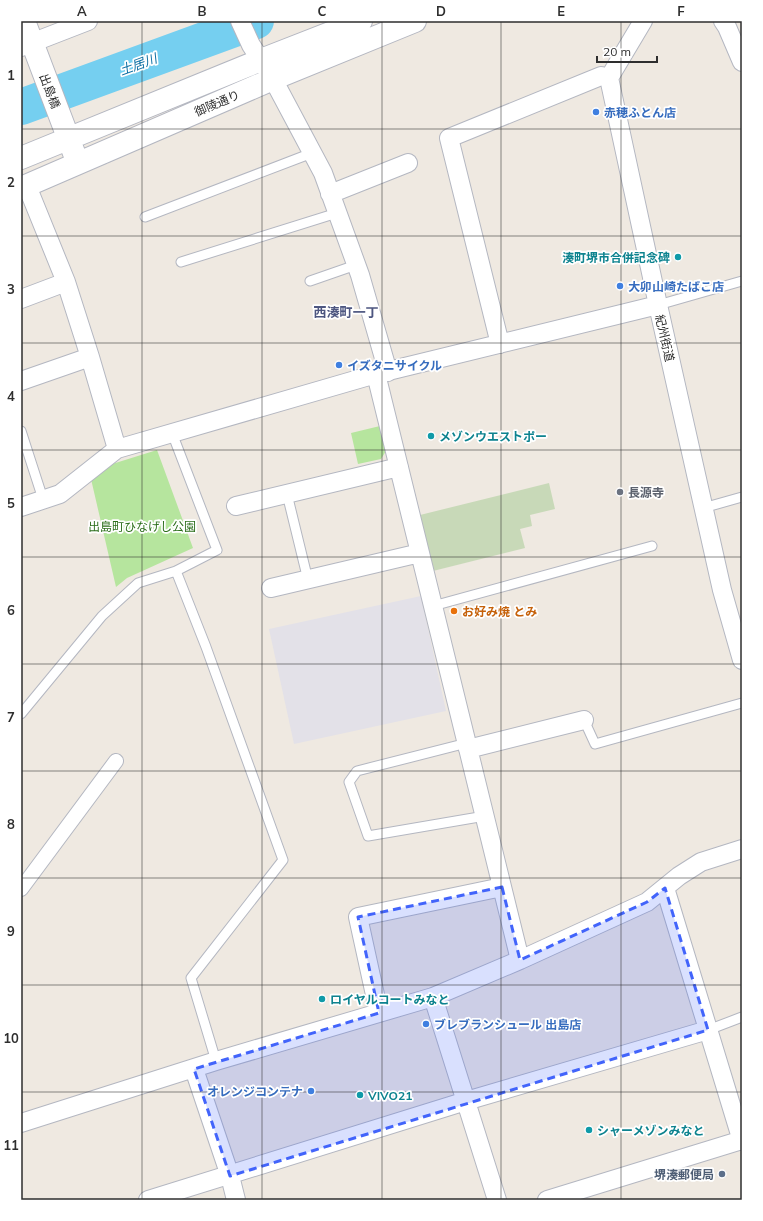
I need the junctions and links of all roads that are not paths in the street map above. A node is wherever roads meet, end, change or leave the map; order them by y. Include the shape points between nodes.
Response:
1 (24, 21) edge
2 (88, 21) edge
3 (361, 21) edge
4 (415, 21) edge
5 (643, 21) edge
6 (723, 21) edge
7 (243, 28) edge
8 (27, 45) edge
9 (261, 60) junction
10 (742, 62) edge
11 (609, 78) junction
12 (273, 79) junction
13 (68, 139) junction
14 (312, 153) junction
15 (21, 158) edge
16 (408, 163) dead end
17 (78, 164) junction
18 (24, 187) edge
19 (330, 194) junction
20 (337, 213) junction
21 (145, 217) dead end
22 (181, 262) dead end
23 (356, 265) junction
24 (310, 281) dead end
25 (742, 281) edge
26 (66, 282) junction
27 (21, 299) edge
28 (658, 305) junction
29 (500, 344) junction
30 (90, 357) junction
31 (382, 373) junction
32 (21, 381) edge
33 (21, 431) edge
34 (172, 433) junction
35 (117, 448) junction
36 (399, 467) junction
37 (287, 494) junction
38 (742, 497) edge
39 (43, 499) junction
40 (236, 506) dead end
41 (21, 507) edge
42 (703, 508) junction
43 (652, 546) dead end
44 (420, 553) junction
45 (176, 571) junction
46 (308, 580) junction
47 (271, 588) dead end
48 (433, 606) junction
49 (742, 660) edge
50 (742, 704) edge
51 (21, 714) edge
52 (584, 720) joint
53 (468, 746) junction
54 (116, 761) dead end
55 (485, 816) junction
56 (742, 849) edge
57 (502, 887) junction
58 (665, 888) junction
59 (21, 889) edge
60 (520, 960) junction
61 (433, 997) junction
62 (379, 1013) junction
63 (742, 1018) edge
64 (708, 1030) junction
65 (216, 1061) junction
66 (194, 1069) junction
67 (466, 1101) junction
68 (21, 1123) edge
69 (742, 1141) edge
70 (230, 1176) junction
71 (148, 1200) edge
72 (236, 1200) edge
73 (497, 1200) edge
74 (547, 1200) edge

1 - 8 street, 出島橋
2 - 8 street
3 - 9 street, 御陵通り
4 - 12 street, 御陵通り
5 - 11 street
6 - 10 street
7 - 9 street
8 - 13 street, 出島橋
9 - 12 street
9 - 13 street, 御陵通り
11 - 28 street, 紀州街道
11 - 29 street via 601,76 449,138
12 - 14 street
12 - 17 street, 御陵通り
13 - 15 street, 御陵通り
13 - 17 street, 出島橋
14 - 19 street via 323,173
14 - 21 lane
16 - 19 street
17 - 18 street, 御陵通り
18 - 26 street
19 - 20 street
20 - 22 lane
20 - 23 street
23 - 24 lane
23 - 31 street
25 - 28 lane
26 - 27 street
26 - 30 street
28 - 29 street
28 - 42 street, 紀州街道
29 - 31 street
30 - 32 street
30 - 35 street
31 - 34 street
31 - 36 street
33 - 39 lane
34 - 35 street
34 - 45 lane via 217,550
35 - 39 street via 60,494
36 - 37 street
36 - 44 street
37 - 40 street
37 - 46 lane
38 - 42 lane
39 - 41 street
42 - 49 street, 紀州街道
43 - 48 lane
44 - 46 street
44 - 48 street
45 - 51 lane via 138,583 102,616
45 - 65 lane via 283,860 191,978
46 - 47 street
48 - 53 street
50 - 52 lane via 595,744
52 - 53 street
53 - 55 street
53 - 55 lane via 357,771 349,782 368,836
54 - 59 street
55 - 57 street
56 - 58 street via 701,862
57 - 60 street
57 - 62 street via 358,917
58 - 60 street via 647,902
58 - 64 street
60 - 61 street
61 - 62 street
61 - 67 street
62 - 65 street
63 - 64 lane
64 - 67 street
64 - 69 street
65 - 66 street
66 - 68 street
66 - 70 street
67 - 70 street
67 - 73 street
69 - 74 street
70 - 71 street
70 - 72 street

